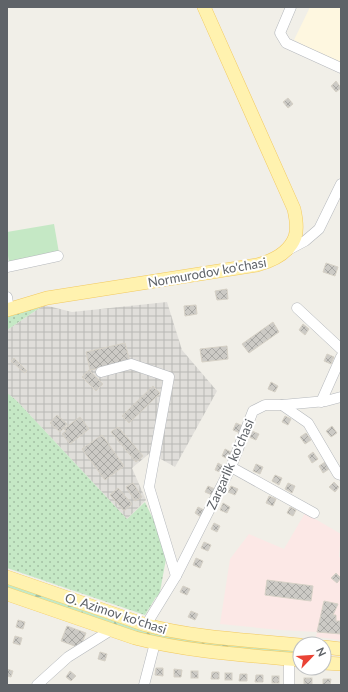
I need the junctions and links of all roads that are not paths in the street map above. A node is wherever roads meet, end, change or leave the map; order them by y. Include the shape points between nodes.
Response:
1 (204, 7) edge
2 (291, 7) edge
3 (341, 68) edge
4 (341, 184) edge
5 (284, 251) junction
6 (58, 256) dead end
7 (7, 267) edge
8 (8, 306) edge
9 (297, 308) dead end
10 (341, 349) edge
11 (341, 357) edge
12 (101, 372) dead end
13 (341, 398) edge
14 (321, 402) junction
15 (282, 405) junction
16 (231, 467) junction
17 (341, 475) edge
18 (314, 513) dead end
19 (176, 576) junction
20 (7, 577) edge
21 (7, 594) edge
22 (146, 625) junction
23 (111, 630) junction
24 (155, 643) junction
25 (292, 644) edge
26 (292, 660) edge
27 (292, 672) edge
28 (37, 685) edge
29 (144, 685) edge
30 (289, 685) edge

1 - 5 main road, Normurodov ko'chasi via 294,209 295,237
2 - 3 street via 280,33 286,43
4 - 5 street via 319,229 305,241
5 - 8 main road, Normurodov ko'chasi via 273,260 257,265
6 - 7 street
9 - 10 street
11 - 14 street
12 - 19 street via 131,364 169,377 149,487
13 - 14 street, Zargarlik ko'chasi
14 - 15 street, Zargarlik ko'chasi
15 - 16 street, Zargarlik ko'chasi via 265,405 253,412
15 - 17 street via 308,422 338,474
16 - 18 street
16 - 19 street, Zargarlik ko'chasi
19 - 22 street, Zargarlik ko'chasi
20 - 22 main road, O. Azimov ko'chasi
21 - 23 main road, O. Azimov ko'chasi
22 - 25 main road, O. Azimov ko'chasi via 191,634
23 - 24 main road, O. Azimov ko'chasi
23 - 28 street via 68,658
24 - 26 main road, O. Azimov ko'chasi
24 - 29 street
27 - 30 street

